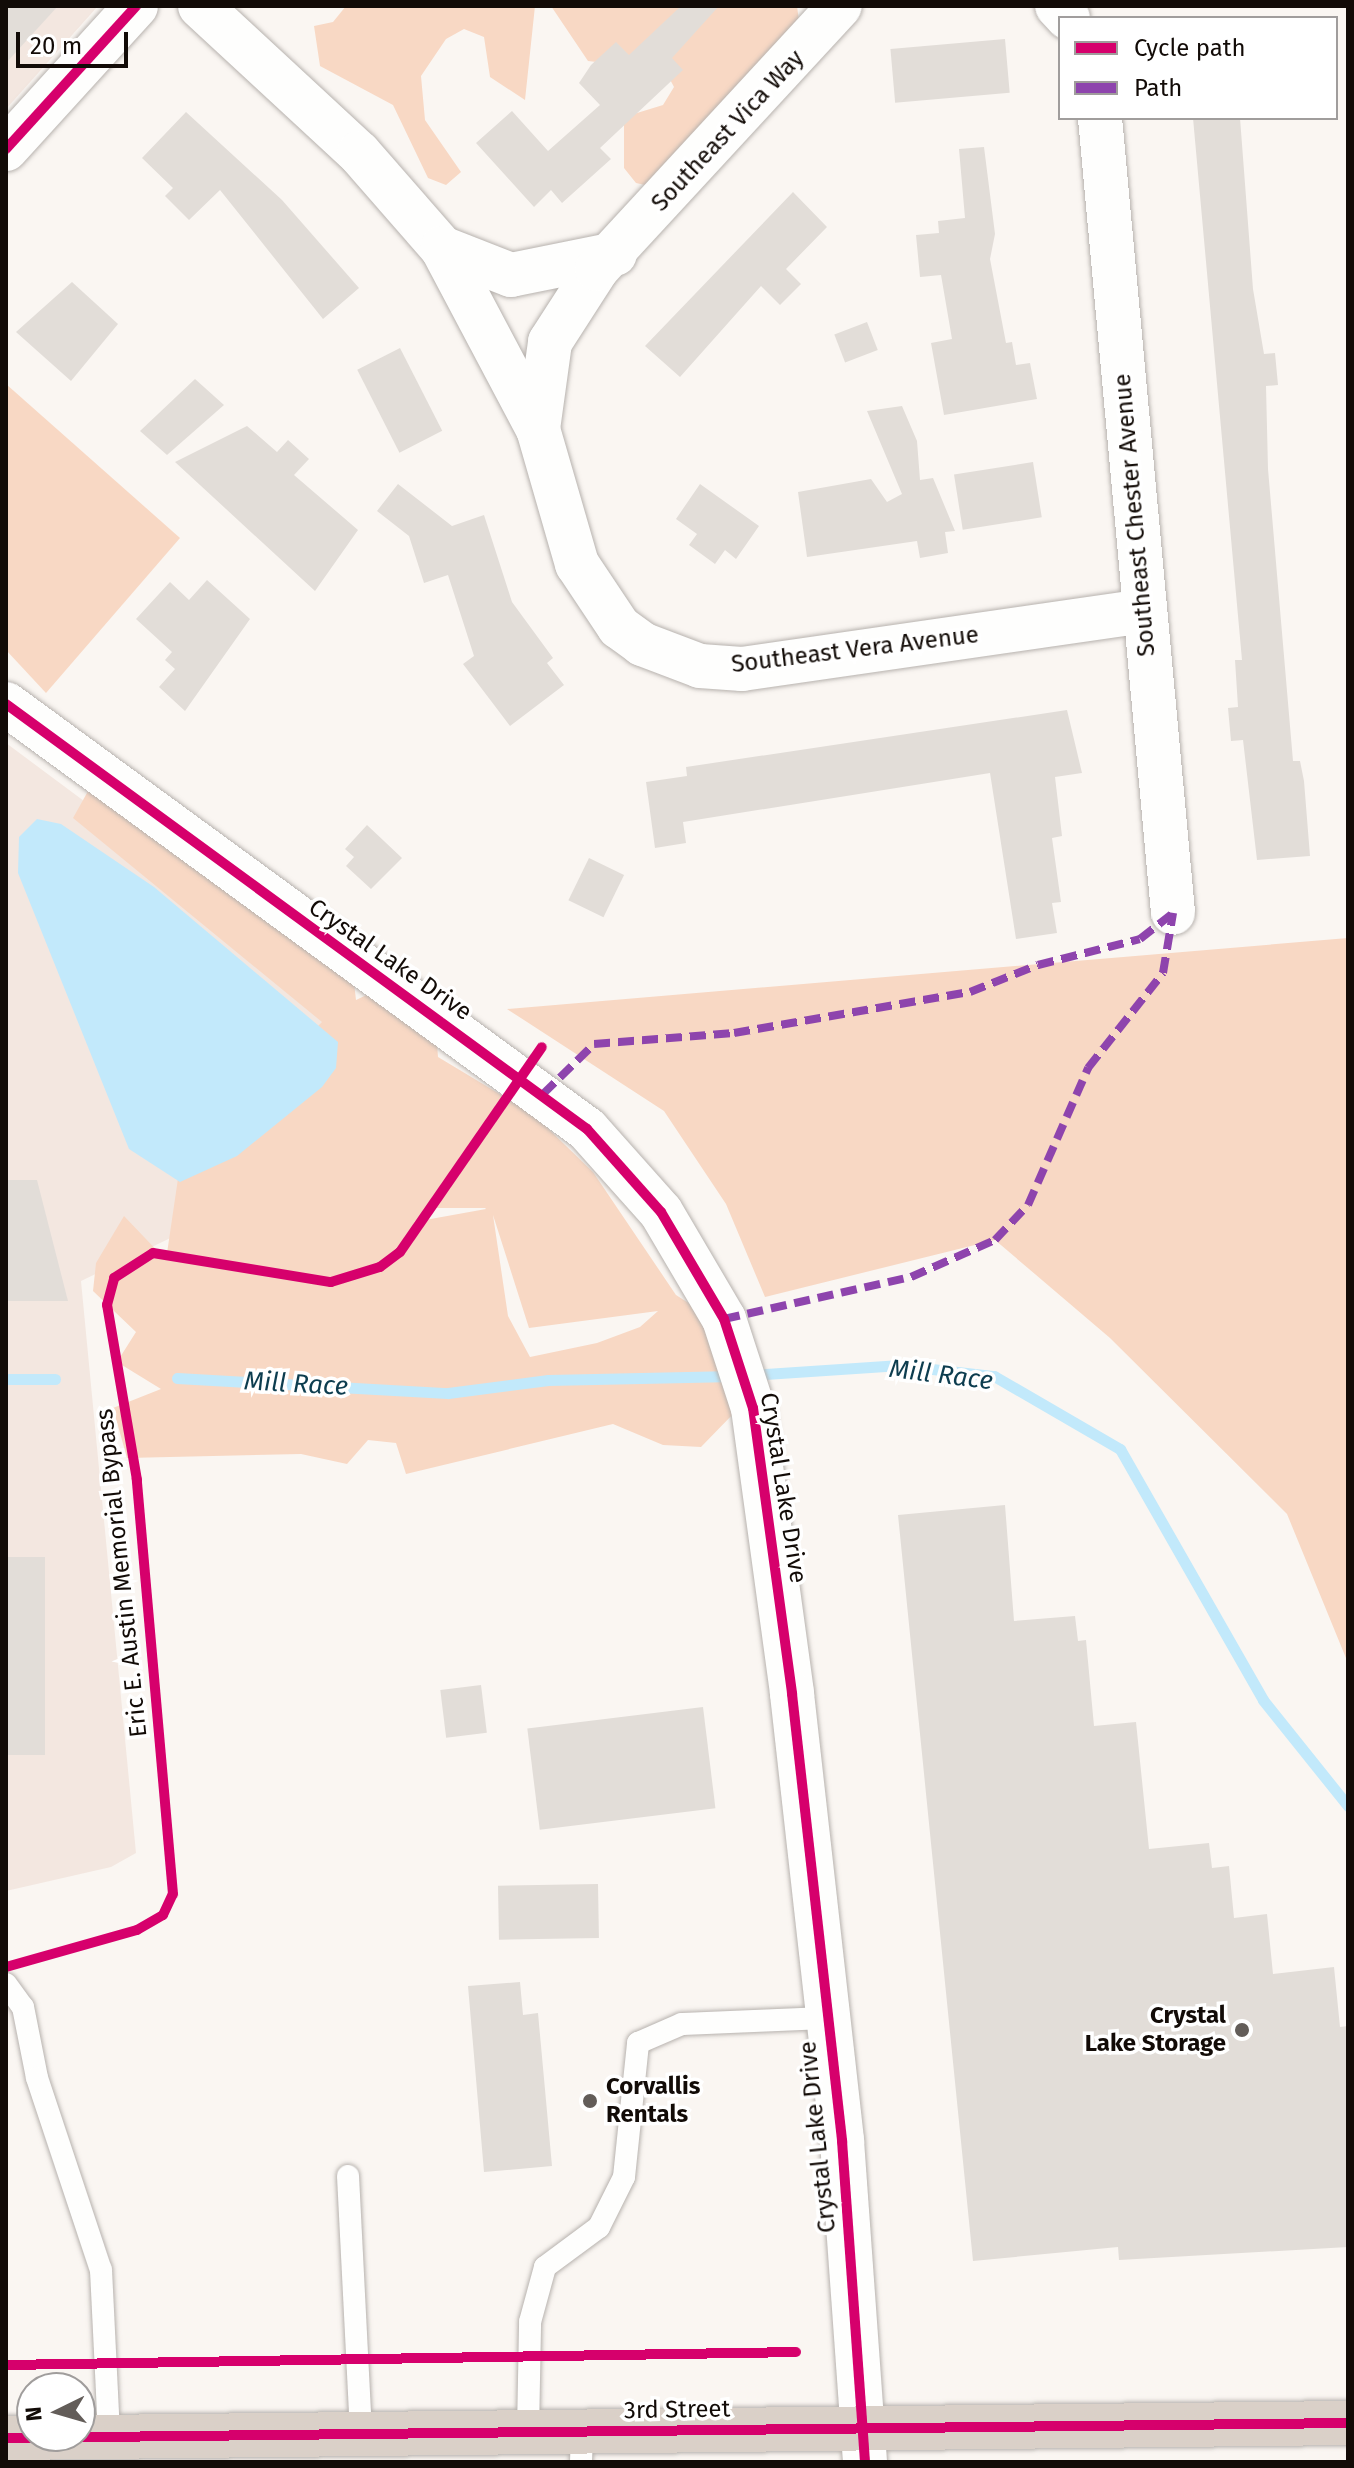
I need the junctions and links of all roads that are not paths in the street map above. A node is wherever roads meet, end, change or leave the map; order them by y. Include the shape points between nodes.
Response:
1 (136, 6) edge
2 (200, 6) edge
3 (840, 6) edge
4 (1100, 120) edge
5 (6, 149) edge
6 (442, 248) junction
7 (615, 254) junction
8 (538, 429) junction
9 (1144, 611) junction
10 (6, 704) edge
11 (1173, 913) dead end
12 (6, 1984) edge
13 (826, 2018) junction
14 (348, 2176) dead end
15 (1348, 2423) edge
16 (528, 2431) junction
17 (361, 2433) junction
18 (109, 2436) junction
19 (6, 2438) edge
20 (863, 2445) edge
21 (582, 2446) edge
22 (290, 2448) edge

1 - 5 street
2 - 6 street, Southeast Vera Avenue via 359,153
3 - 7 street, Southeast Vica Way
4 - 9 street, Southeast Chester Avenue
6 - 7 street via 511,275
6 - 8 street, Southeast Vera Avenue
7 - 8 street, Southeast Vica Way via 597,269 550,342
8 - 9 street, Southeast Vera Avenue via 591,591 642,644 700,666 742,669
9 - 11 street, Southeast Chester Avenue
10 - 13 street, Crystal Lake Drive via 587,1129 691,1254 733,1341 753,1408
12 - 18 lane via 23,2007 37,2078 101,2270
13 - 16 lane via 682,2024 638,2043 624,2177 599,2227 545,2267 530,2322
13 - 20 street, Crystal Lake Drive
14 - 17 lane
15 - 20 highway, 3rd Street
16 - 17 highway, 3rd Street
16 - 21 highway, 3rd Street
17 - 22 highway, 3rd Street
18 - 19 highway, 3rd Street
18 - 22 highway, 3rd Street
20 - 21 highway, 3rd Street

